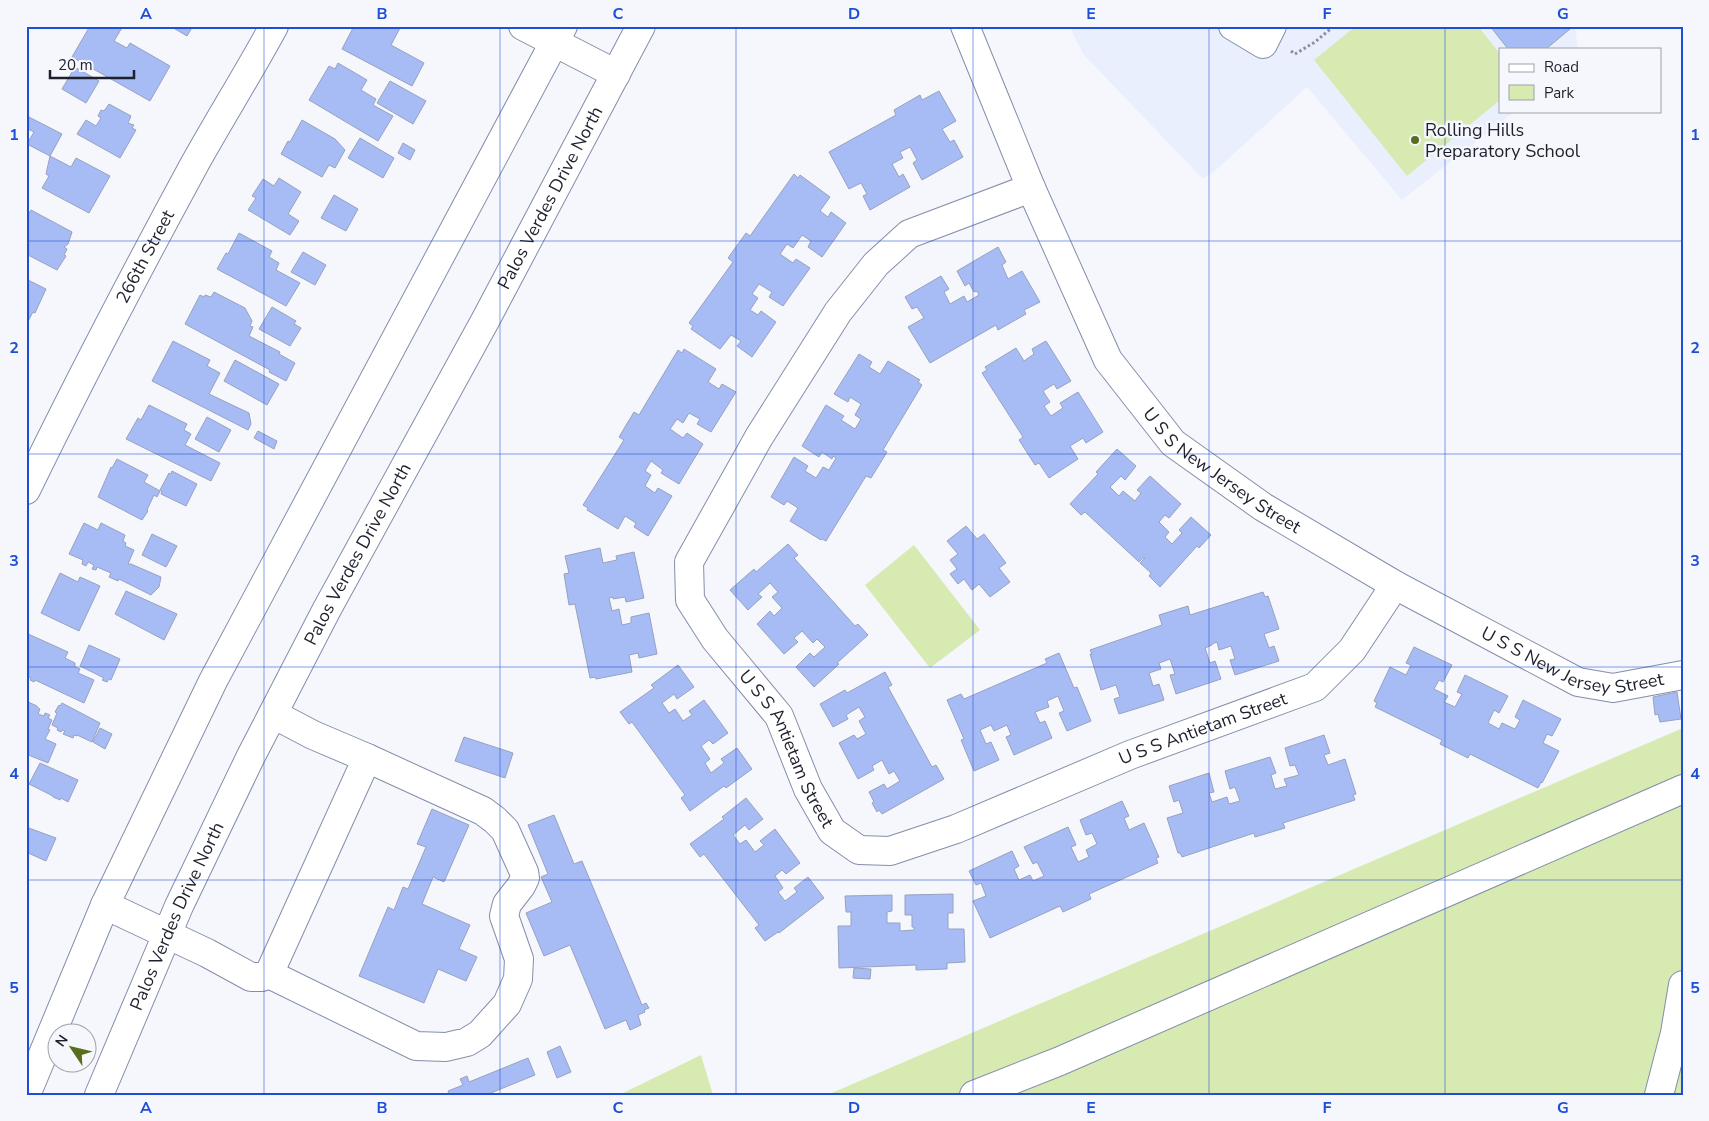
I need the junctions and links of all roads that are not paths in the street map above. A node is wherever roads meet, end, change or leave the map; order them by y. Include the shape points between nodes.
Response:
1 (274, 26) edge
2 (523, 26) edge
3 (641, 26) edge
4 (965, 26) edge
5 (1233, 26) edge
6 (1269, 32) edge
7 (558, 34) edge
8 (616, 74) junction
9 (1031, 188) junction
10 (26, 490) edge
11 (1395, 585) junction
12 (1683, 675) edge
13 (273, 714) junction
14 (367, 758) junction
15 (1683, 789) edge
16 (105, 904) junction
17 (167, 935) junction
18 (269, 974) junction
19 (1683, 985) edge
20 (26, 1095) edge
21 (99, 1095) edge
22 (974, 1095) edge
23 (1659, 1095) edge

1 - 10 street, 266th Street via 139,267
2 - 7 street
3 - 8 street, Palos Verdes Drive North
4 - 9 street, U S S New Jersey Street
5 - 6 street via 1263,44
7 - 8 street
7 - 16 street via 213,681
8 - 13 street, Palos Verdes Drive North
9 - 11 street, U S S New Jersey Street via 1108,360 1173,442 1263,506
9 - 11 street, U S S Antietam Street via 909,234 876,264 838,312 758,437 689,562 690,600 715,639 779,716 808,789 832,831 859,850 890,852 956,829 1130,755 1315,687 1352,650
11 - 12 street, U S S New Jersey Street via 1578,682 1614,688
13 - 14 street
13 - 17 street, Palos Verdes Drive North
14 - 18 street
14 - 18 street via 483,811 505,830 525,878 507,904 504,916 519,958 518,979 507,1004 480,1034 467,1042 446,1047 416,1046
15 - 22 street via 1060,1061
16 - 17 street
16 - 20 street
17 - 18 street via 251,977
17 - 21 street, Palos Verdes Drive North
19 - 23 street

